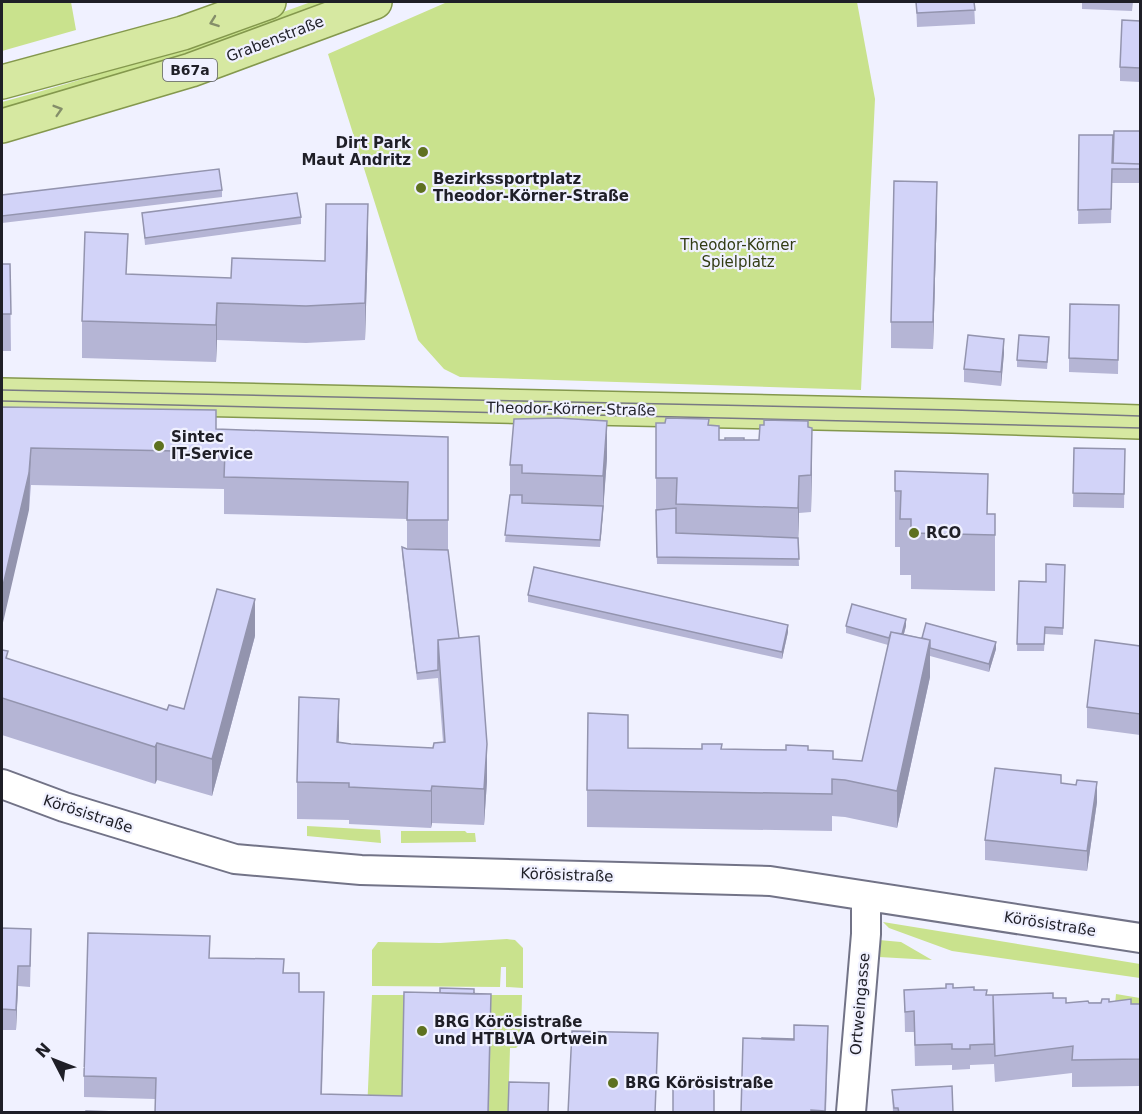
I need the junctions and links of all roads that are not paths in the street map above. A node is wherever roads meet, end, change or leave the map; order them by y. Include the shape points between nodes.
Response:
1 (269, 2) edge
2 (375, 2) edge
3 (2, 82) edge
4 (2, 126) edge
5 (2, 395) edge
6 (1140, 422) edge
7 (2, 784) edge
8 (866, 896) junction
9 (1140, 938) edge
10 (851, 1113) edge

1 -> 3 main road, B67a via 183,33
4 -> 2 main road, Grabenstraße / B67a via 191,70
5 - 6 main road, Theodor-Körner-Straße
7 - 8 street, Körösistraße via 63,807 235,859 361,870 756,880
8 - 9 street, Körösistraße
8 - 10 street, Ortweingasse

